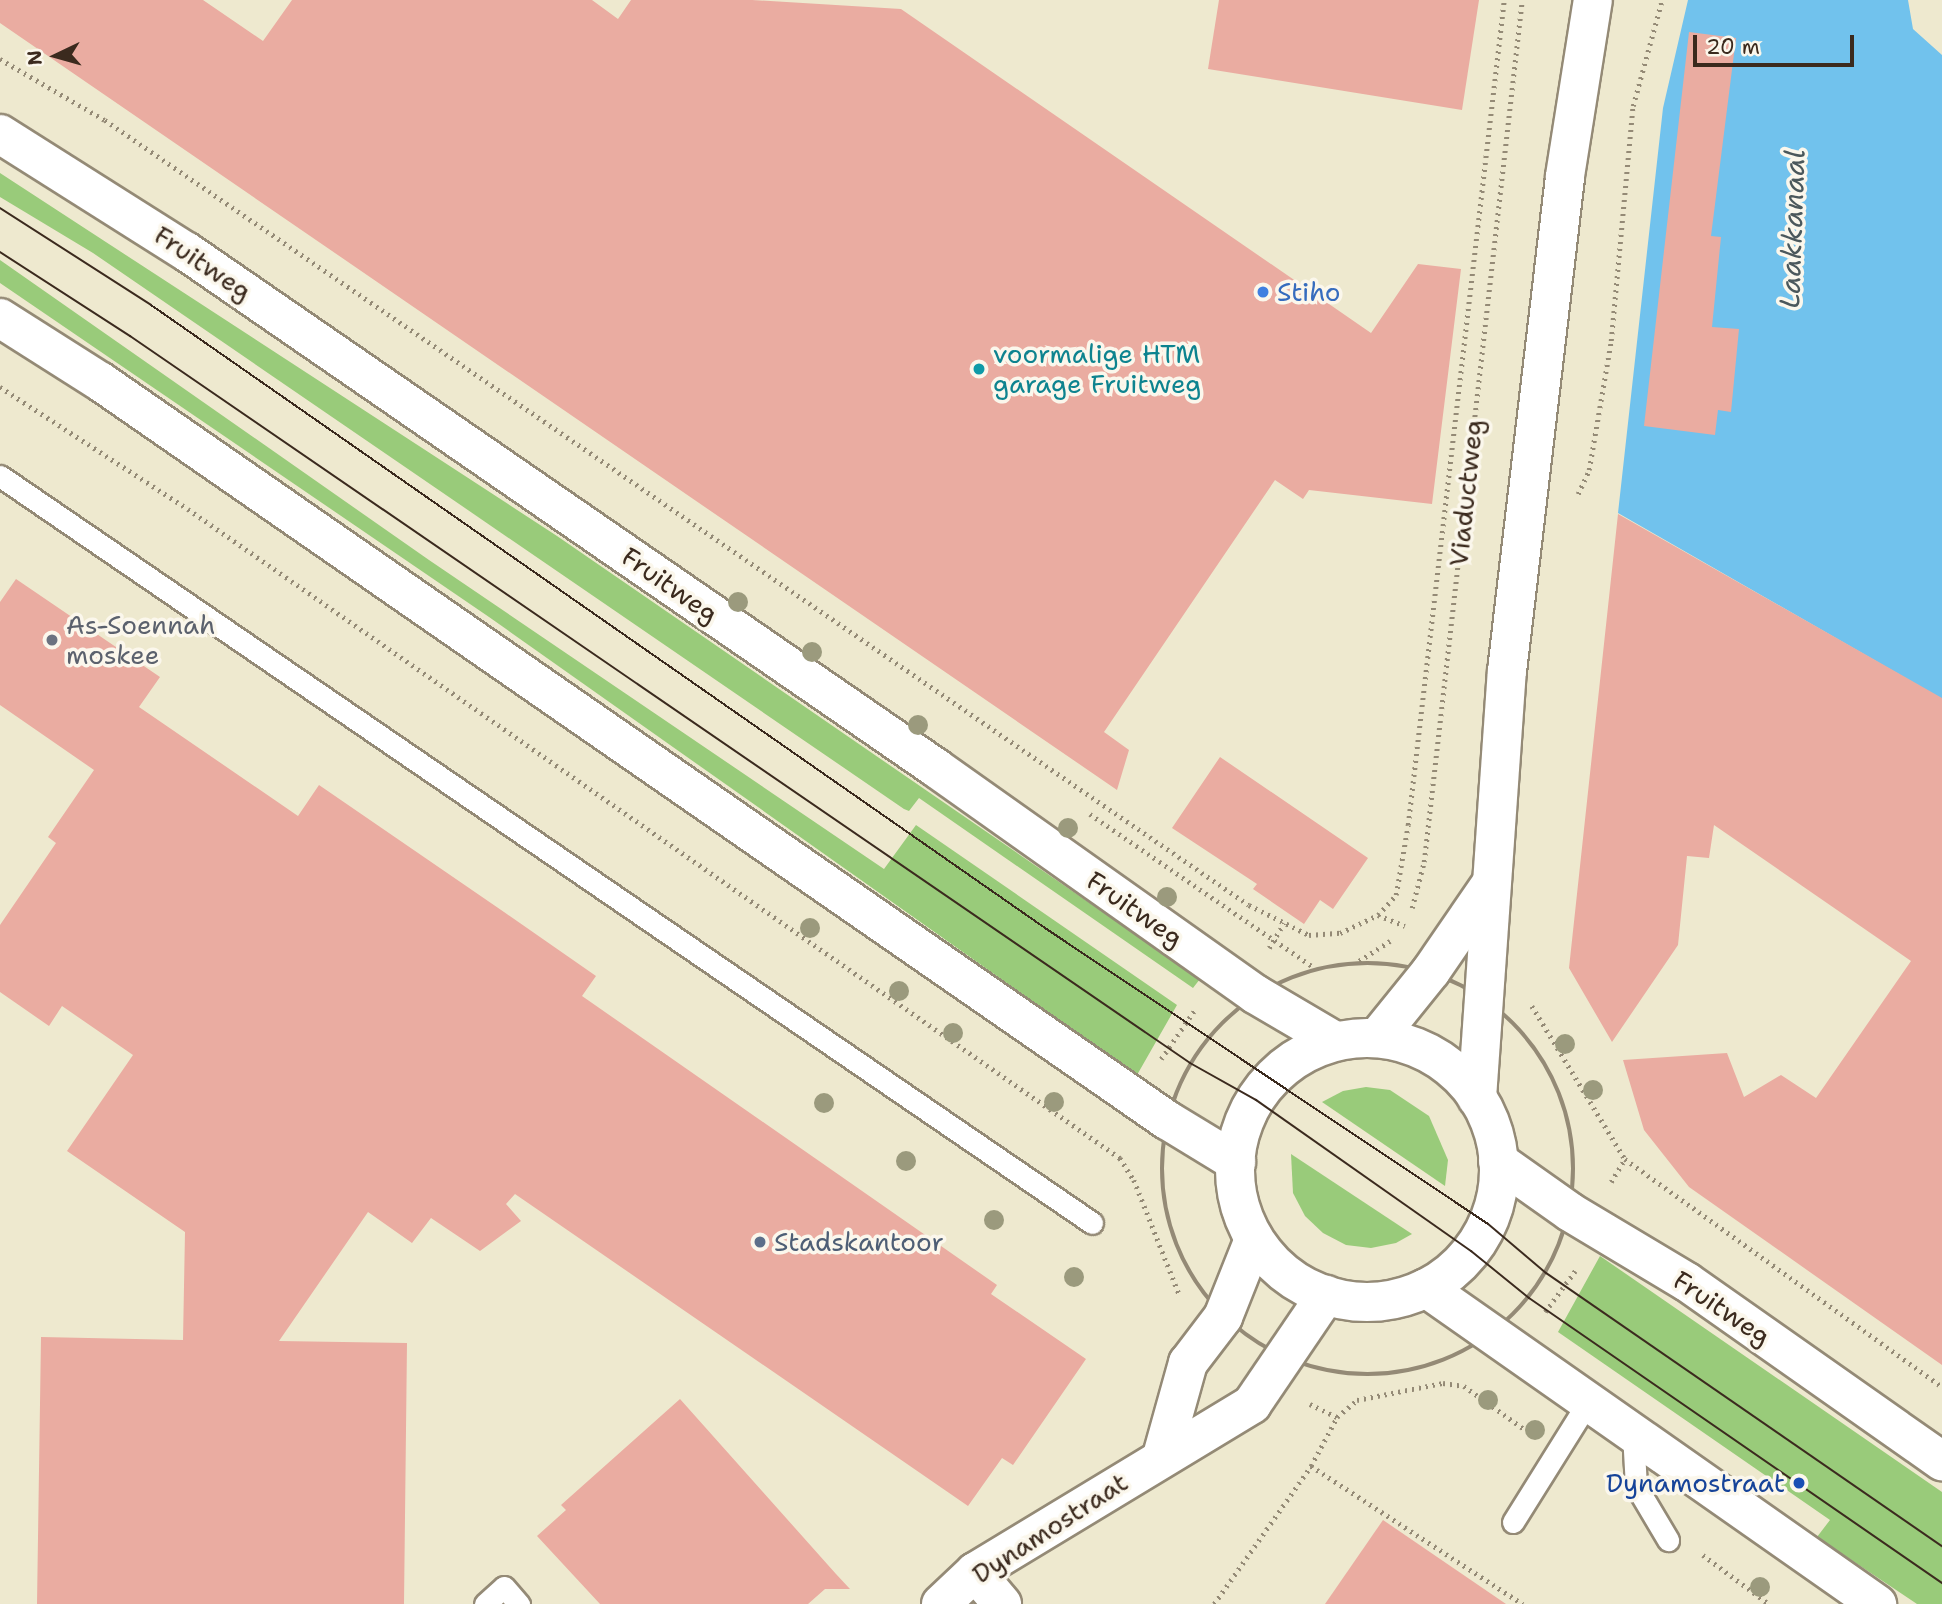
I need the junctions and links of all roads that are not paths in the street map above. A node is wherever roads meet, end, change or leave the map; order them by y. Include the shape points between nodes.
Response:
1 (1593, 0) edge
2 (0, 134) edge
3 (0, 318) edge
4 (0, 476) edge
5 (1490, 885) junction
6 (1377, 1038) junction
7 (1335, 1041) junction
8 (1478, 1098) junction
9 (1498, 1161) junction
10 (1236, 1162) junction
11 (1092, 1223) dead end
12 (1254, 1239) junction
13 (1426, 1288) junction
14 (1326, 1295) junction
15 (1588, 1402) junction
16 (1633, 1433) junction
17 (1162, 1456) junction
18 (1942, 1461) edge
19 (1513, 1522) dead end
20 (1668, 1540) dead end
21 (975, 1572) junction
22 (485, 1604) edge
23 (519, 1604) edge
24 (941, 1604) edge
25 (1002, 1604) edge
26 (1877, 1604) edge

1 - 5 street via 1565,176 1507,671
2 - 7 street, Fruitweg via 187,252 936,768 1243,986
3 - 10 street via 102,382 1157,1113
4 - 11 lane
5 - 6 street
5 - 8 street
6 - 7 street
6 - 8 street via 1434,1056
7 - 10 street via 1291,1061 1264,1088 1245,1119
8 - 9 street via 1496,1139
9 - 13 street via 1494,1204 1480,1238 1458,1266
9 - 18 street, Fruitweg via 1582,1219 1687,1282
10 - 12 street via 1236,1189
12 - 14 street via 1285,1273
12 - 17 street via 1216,1326 1188,1363
13 - 14 street via 1377,1301
13 - 15 street
14 - 17 street, Dynamostraat via 1252,1404
15 - 16 street
15 - 19 lane
16 - 20 lane via 1636,1486
16 - 26 street
17 - 21 street, Dynamostraat
21 - 24 street, Dynamostraat
21 - 25 street
22 - 23 lane via 504,1587

